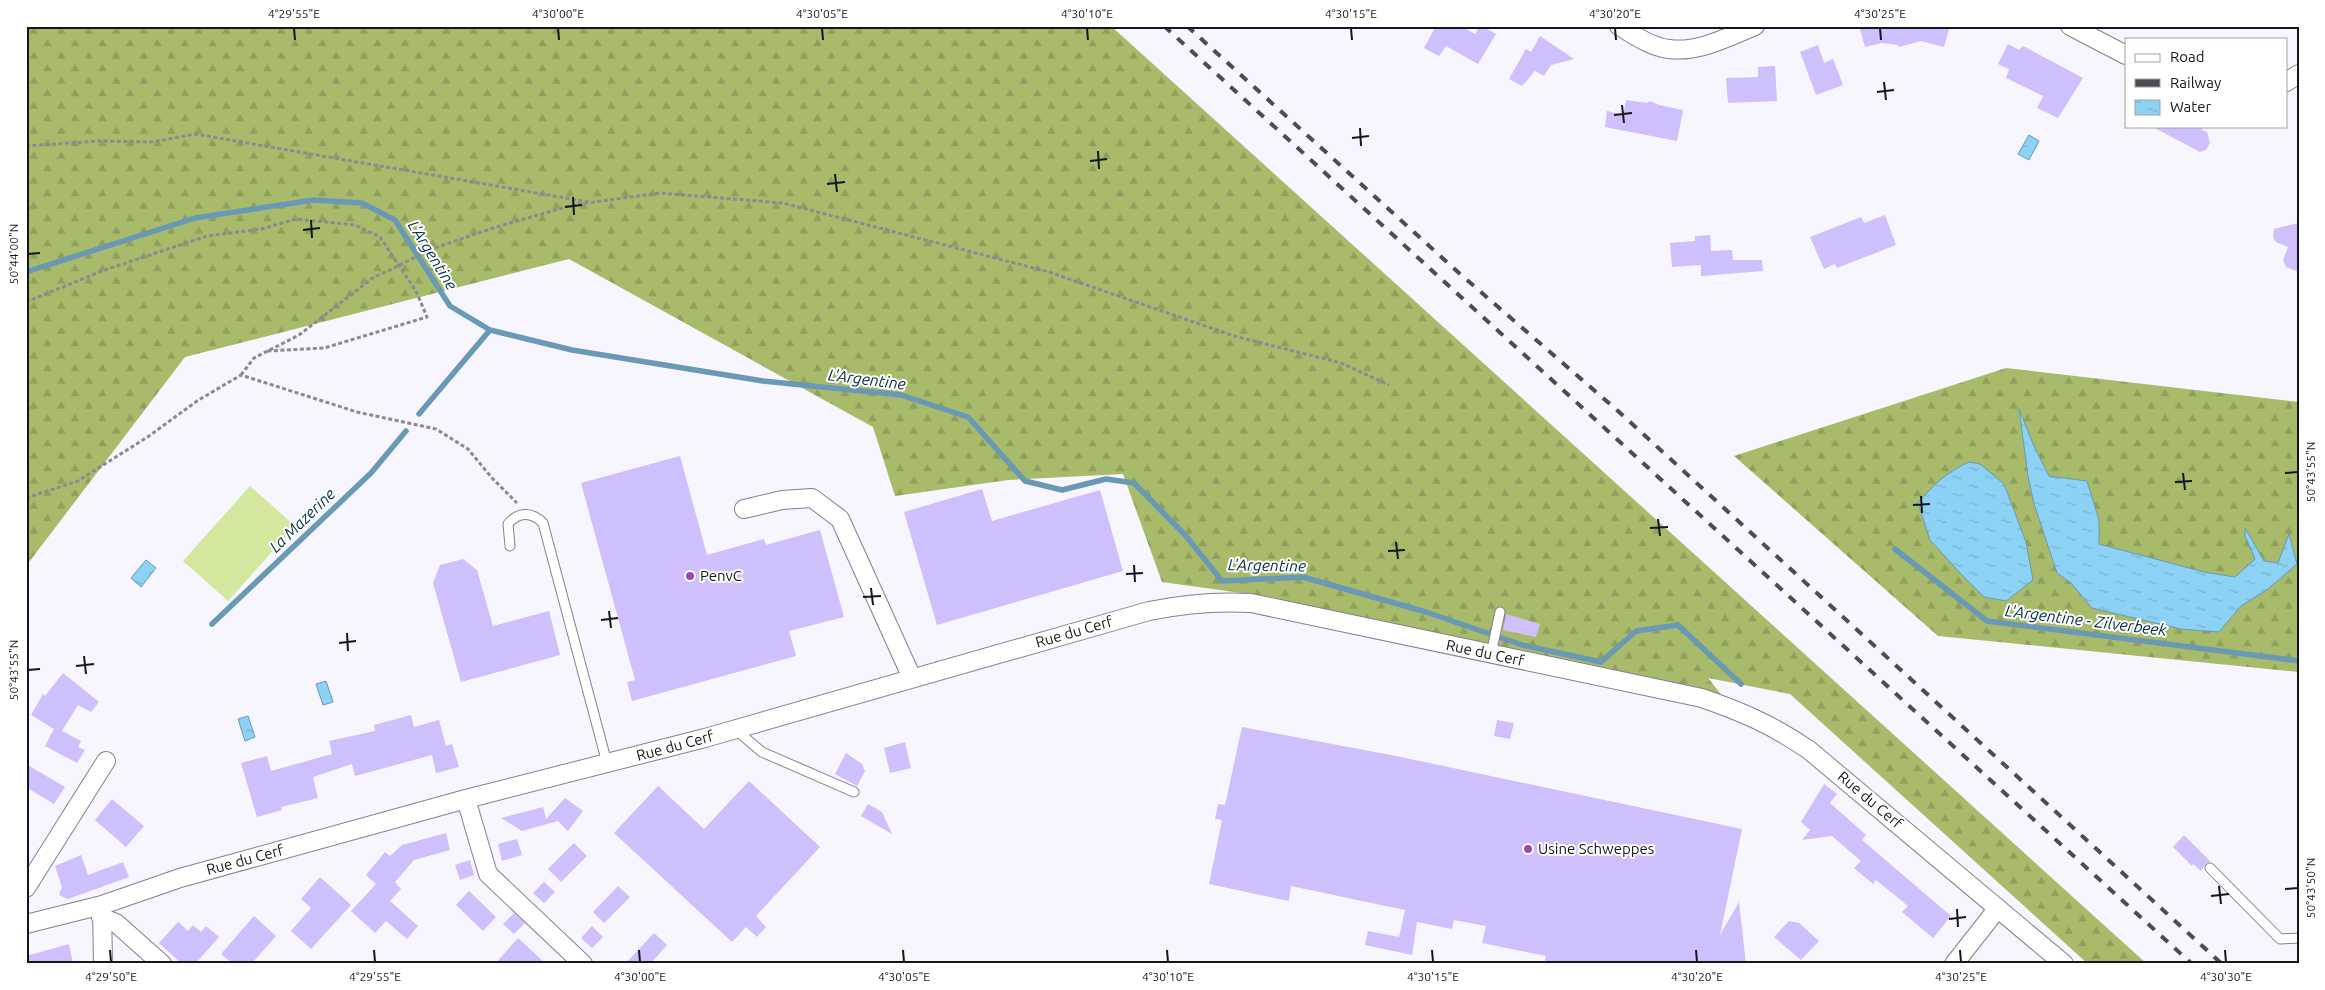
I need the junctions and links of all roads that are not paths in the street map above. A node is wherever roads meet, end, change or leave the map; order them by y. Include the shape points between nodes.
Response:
1 (1619, 26) edge
2 (1755, 26) edge
3 (2070, 26) edge
4 (2125, 54) edge
5 (2299, 74) edge
6 (2288, 81) edge
7 (744, 509) dead end
8 (510, 546) dead end
9 (1500, 612) dead end
10 (1492, 650) junction
11 (912, 678) junction
12 (736, 730) junction
13 (106, 762) dead end
14 (607, 763) junction
15 (854, 792) dead end
16 (466, 799) junction
17 (2210, 868) dead end
18 (26, 888) edge
19 (1998, 908) junction
20 (102, 911) junction
21 (26, 924) edge
22 (2299, 938) edge
23 (103, 964) edge
24 (162, 964) edge
25 (583, 964) edge
26 (1954, 964) edge
27 (2064, 964) edge

1 - 2 street via 1645,41 1668,49 1714,42
3 - 4 street
5 - 6 street
7 - 11 street via 782,500 812,498 840,519
8 - 14 lane via 508,524 514,517 528,514 537,517 545,529
9 - 10 lane
10 - 11 street, Rue du Cerf via 1250,603 1220,601 1180,604 1149,611
10 - 19 street, Rue du Cerf via 1702,698 1745,713 1777,729 1810,750
11 - 12 street, Rue du Cerf
12 - 14 street, Rue du Cerf
12 - 15 lane via 762,752
13 - 18 street
14 - 16 street, Rue du Cerf
16 - 20 street, Rue du Cerf via 180,878
16 - 25 street via 488,874
17 - 22 lane via 2280,939
19 - 26 street
19 - 27 street, Rue du Cerf
20 - 21 street, Rue du Cerf
20 - 23 street
20 - 24 street

